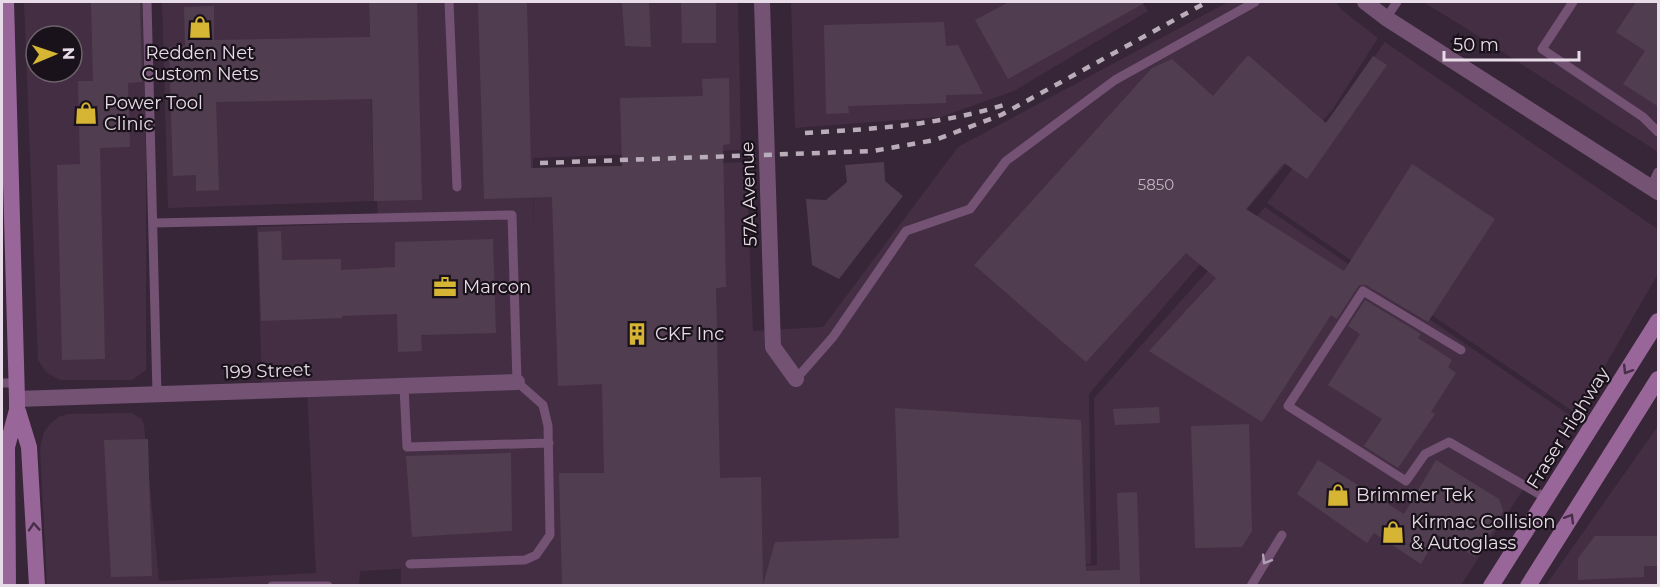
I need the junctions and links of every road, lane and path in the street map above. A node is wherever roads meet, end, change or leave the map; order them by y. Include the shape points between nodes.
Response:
1 (6, 2) edge
2 (147, 2) edge
3 (449, 2) edge
4 (762, 2) edge
5 (1255, 2) edge
6 (1365, 2) edge
7 (1397, 2) edge
8 (1572, 2) edge
9 (1386, 18) junction
10 (5, 90) edge
11 (1659, 132) edge
12 (1656, 184) edge
13 (457, 187) dead end
14 (153, 223) junction
15 (1659, 321) edge
16 (1461, 350) dead end
17 (796, 379) joint
18 (1659, 379) edge
19 (517, 382) junction
20 (404, 387) junction
21 (13, 393) edge
22 (158, 394) junction
23 (549, 442) junction
24 (1546, 498) junction
25 (1282, 535) dead end
26 (410, 564) dead end
27 (8, 585) edge
28 (37, 585) edge
29 (272, 585) edge
30 (328, 585) edge
31 (1251, 585) edge
32 (1491, 585) edge
33 (1528, 585) edge

1 - 10 main road
2 - 14 lane
3 - 13 lane
4 - 17 street, 57A Avenue via 773,347
5 - 17 lane via 1115,80 1006,161 970,209 906,231 833,337
6 - 9 street
7 - 9 lane
8 - 11 lane via 1542,49
9 - 12 street
10 - 21 main road
14 - 19 lane via 512,215
14 - 22 lane
15 -> 24 main road, Fraser Highway
16 - 24 lane via 1363,291 1288,406 1406,481 1425,454 1449,442
33 -> 18 main road
19 - 20 street, 199 Street
19 - 23 lane via 543,405
20 - 22 street, 199 Street
20 - 23 lane via 407,447
21 - 22 street, 199 Street
21 - 27 main road via 7,447
28 -> 21 main road via 29,447
23 - 26 lane via 550,535 536,555 525,560
24 - 32 main road, Fraser Highway
25 -> 31 lane
29 - 30 lane

